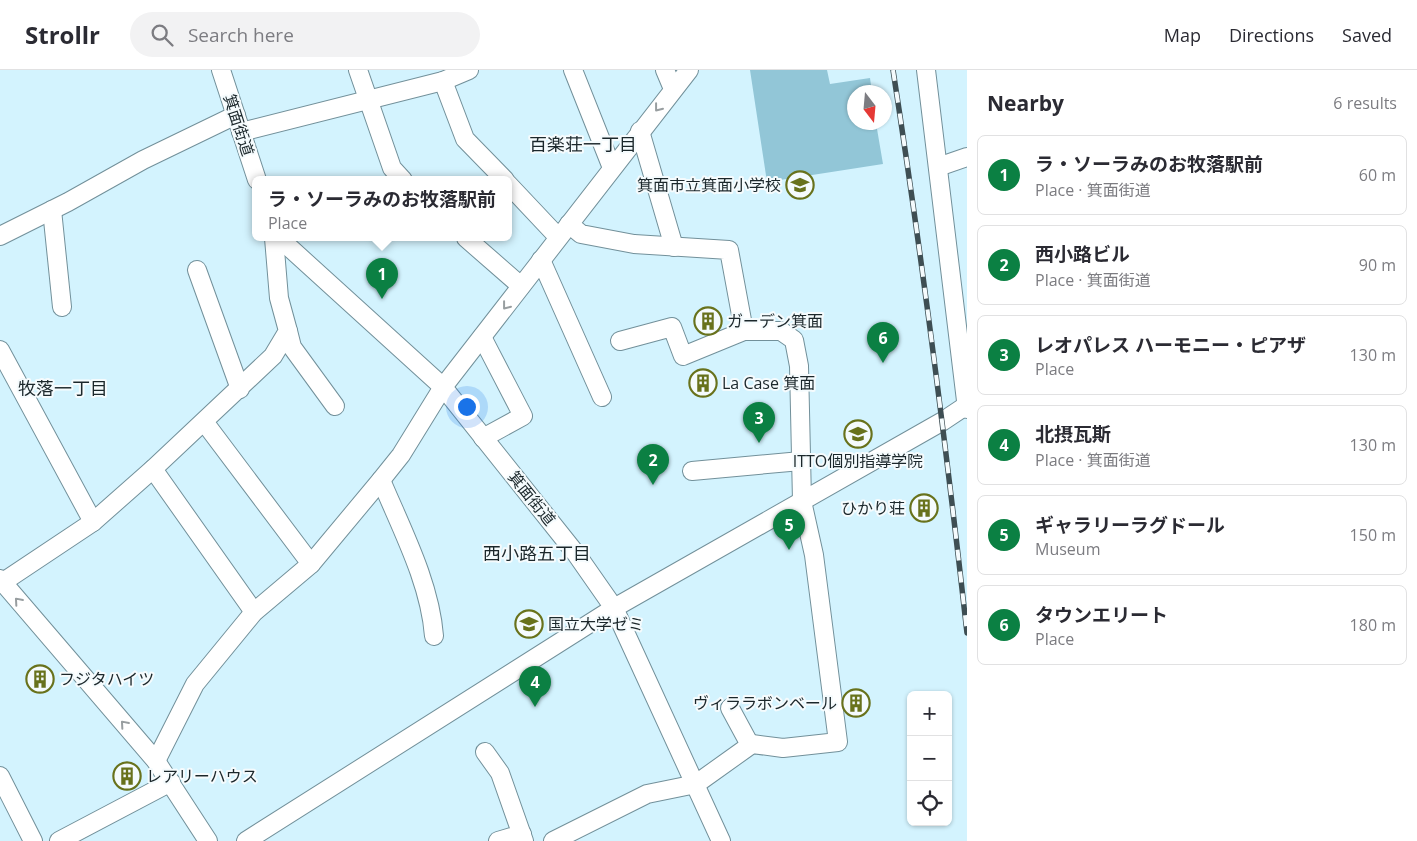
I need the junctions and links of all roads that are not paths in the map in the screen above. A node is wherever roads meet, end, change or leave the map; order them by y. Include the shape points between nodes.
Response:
1 (221, 70) edge
2 (358, 70) edge
3 (469, 70) edge
4 (573, 70) edge
5 (665, 70) edge
6 (689, 70) edge
7 (926, 70) edge
8 (435, 78) edge
9 (673, 88) junction
10 (369, 100) junction
11 (236, 115) junction
12 (640, 131) junction
13 (241, 132) junction
14 (967, 156) edge
15 (938, 167) junction
16 (612, 168) junction
17 (255, 176) edge
18 (400, 176) edge
19 (501, 176) edge
20 (512, 187) edge
21 (52, 210) junction
22 (564, 230) junction
23 (0, 236) edge
24 (274, 241) edge
25 (282, 241) edge
26 (469, 241) edge
27 (674, 247) junction
28 (541, 260) junction
29 (197, 270) dead end
30 (521, 286) junction
31 (62, 307) dead end
32 (288, 331) junction
33 (744, 331) junction
34 (482, 337) junction
35 (620, 341) dead end
36 (0, 350) edge
37 (443, 387) junction
38 (240, 389) junction
39 (602, 397) dead end
40 (967, 405) edge
41 (335, 406) dead end
42 (967, 409) edge
43 (205, 423) junction
44 (483, 438) junction
45 (801, 460) junction
46 (153, 469) junction
47 (692, 471) dead end
48 (381, 480) junction
49 (802, 501) junction
50 (93, 522) junction
51 (311, 564) junction
52 (1, 582) edge
53 (614, 608) junction
54 (254, 612) junction
55 (434, 636) dead end
56 (730, 708) dead end
57 (750, 746) junction
58 (485, 752) dead end
59 (156, 761) junction
60 (0, 776) edge
61 (171, 782) junction
62 (696, 784) junction
63 (523, 838) edge
64 (33, 841) edge
65 (59, 841) edge
66 (208, 841) edge
67 (246, 841) edge
68 (498, 841) edge
69 (553, 841) edge
70 (722, 841) edge

1 - 11 street, 箕面街道
2 - 10 street
3 - 8 street
4 - 16 street
5 - 9 street
6 - 9 street
7 - 15 street
8 - 10 street
8 - 19 street via 465,138
9 -> 12 street
10 - 13 street
10 - 18 street via 392,168
11 - 13 street, 箕面街道
11 - 21 street via 143,160
12 - 16 street
12 - 27 street
13 - 17 street, 箕面街道
14 - 15 street
15 - 40 street
16 - 22 street
20 - 22 street
21 - 23 street
21 - 31 street
22 - 27 street via 634,244
22 - 28 street
24 - 32 street via 278,298
25 - 37 street, 箕面街道
26 - 30 street
27 - 33 street via 729,250
28 - 30 street
28 - 39 street
29 - 38 street
30 -> 34 street
32 - 38 street via 273,356
32 - 41 street via 292,347
33 - 35 street via 684,356 672,327
33 - 45 street via 781,331 794,340 799,366
34 - 37 street
34 - 44 street via 523,416
36 - 50 street
37 - 44 street, 箕面街道
37 - 48 street via 401,455
38 - 43 street
40 - 42 street
40 - 49 street
43 - 46 street
43 - 51 street
44 - 53 street, 箕面街道 via 577,555
45 - 47 street
45 - 49 street
46 - 50 street
46 - 54 street
48 - 51 street
48 - 55 street via 413,558 432,614
49 - 53 street
49 - 57 street via 814,555 838,742 782,748
50 - 52 street
51 - 54 street
59 -> 52 street
53 - 62 street, 箕面街道
53 - 67 street
54 - 59 street via 195,684
56 - 57 street
57 - 62 street
58 - 63 street via 500,773
59 - 61 street
60 - 64 street
61 - 65 street
61 - 66 street
62 - 69 street via 647,794
62 - 70 street, 箕面街道
63 - 68 street

